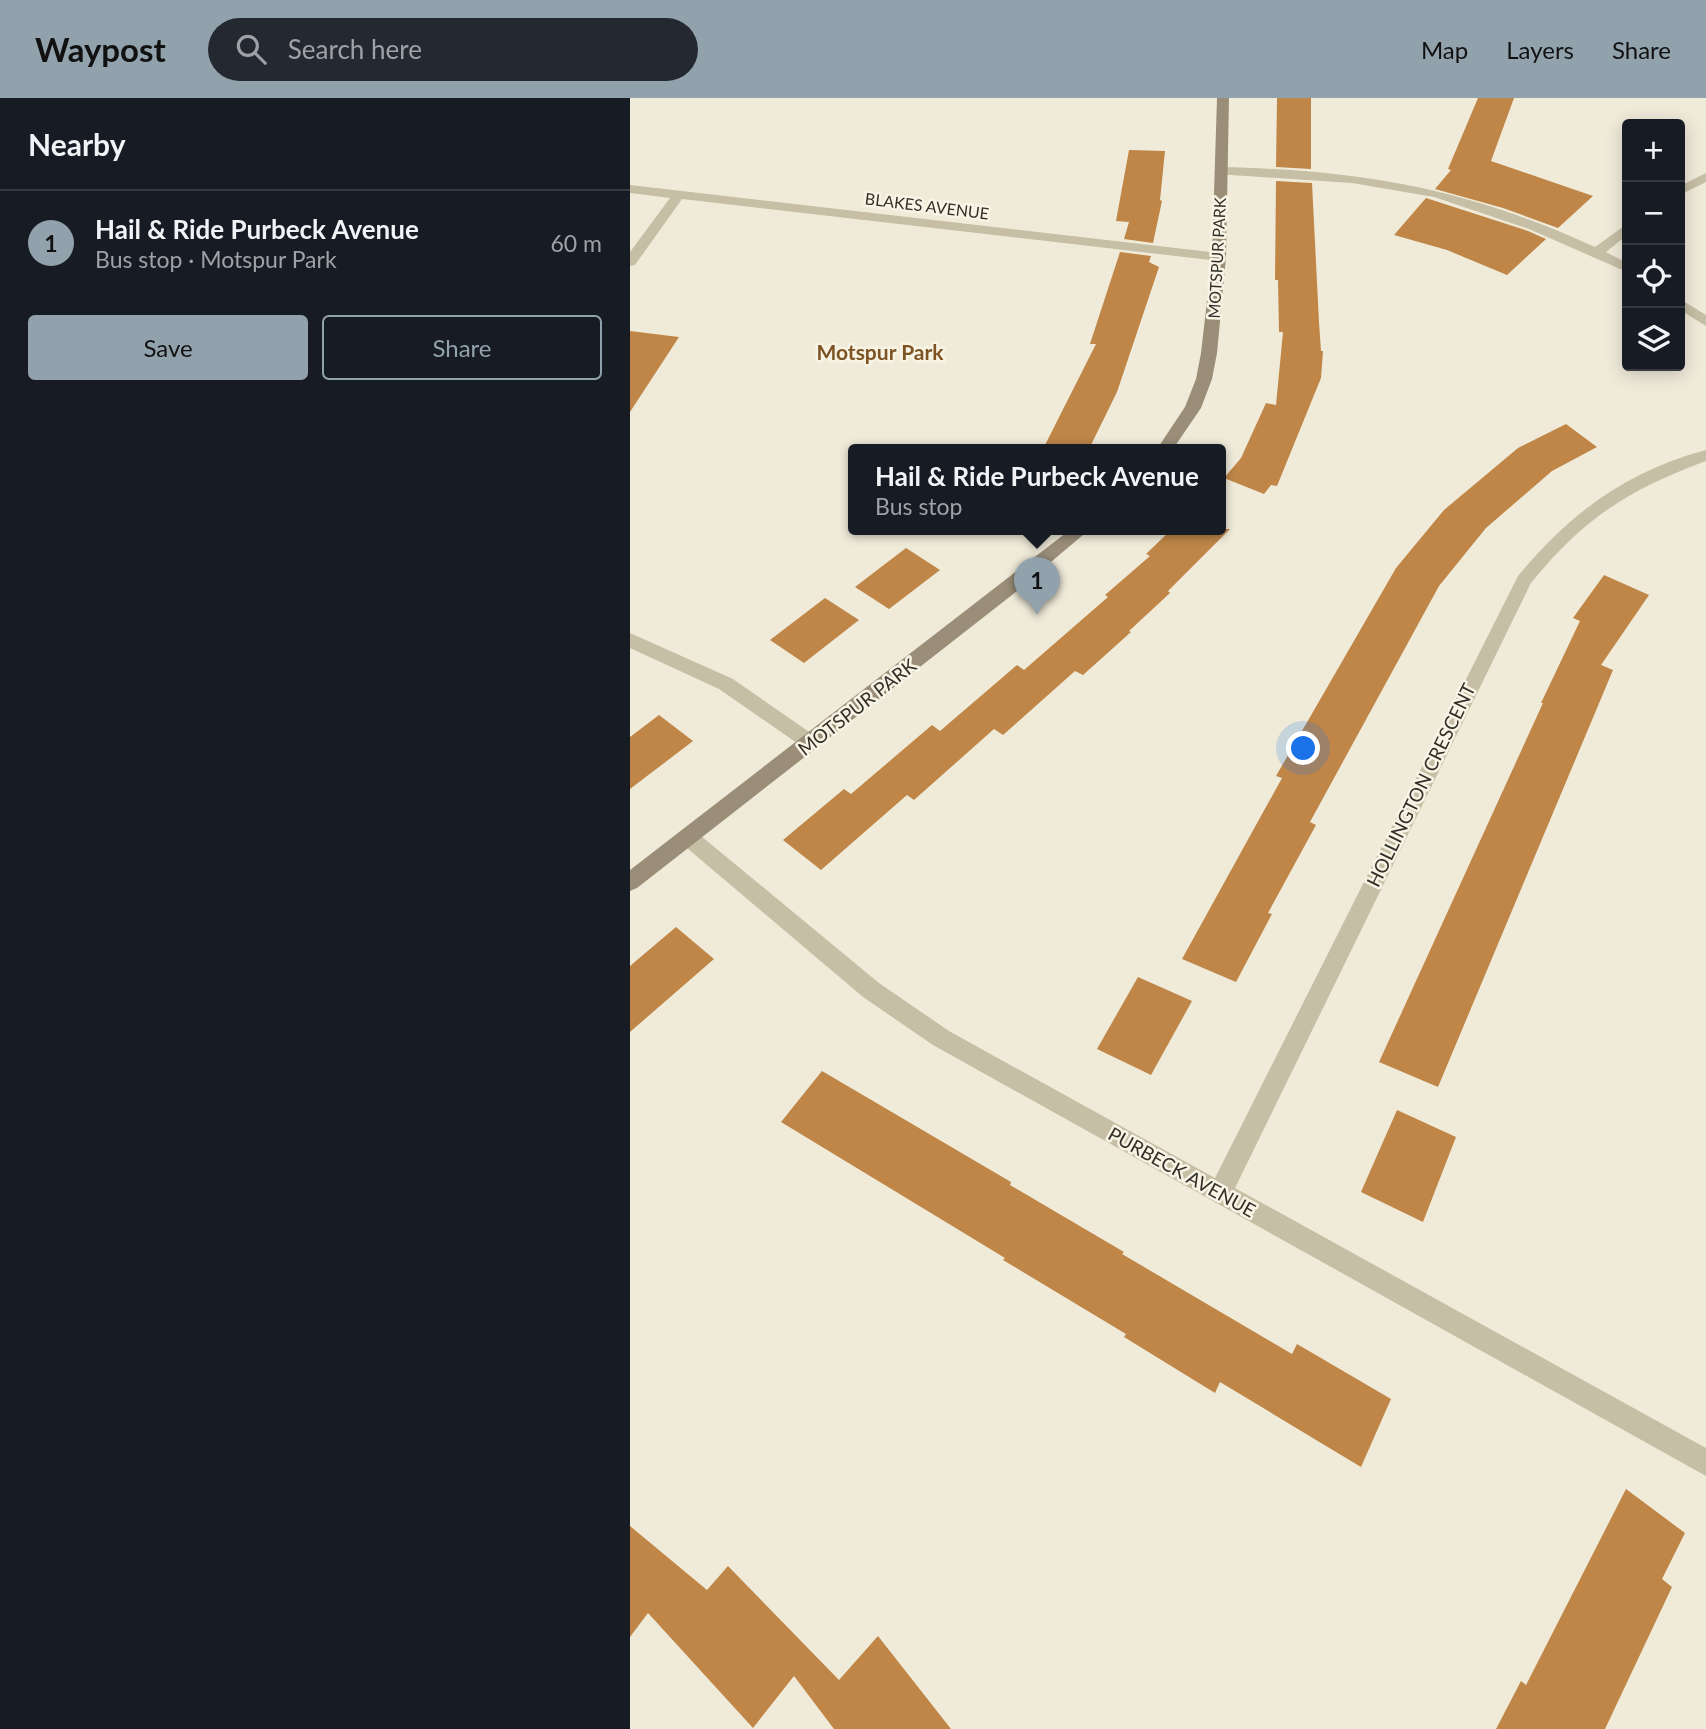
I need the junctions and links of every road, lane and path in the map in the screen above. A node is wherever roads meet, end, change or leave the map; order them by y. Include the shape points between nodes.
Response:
1 (1223, 98) edge
2 (1221, 171) junction
3 (1706, 177) edge
4 (1685, 188) edge
5 (630, 189) edge
6 (679, 194) junction
7 (1622, 232) edge
8 (1597, 253) junction
9 (1219, 257) junction
10 (630, 262) edge
11 (1622, 266) edge
12 (1685, 307) edge
13 (1706, 322) edge
14 (1168, 444) edge
15 (1706, 455) edge
16 (1075, 535) edge
17 (630, 640) edge
18 (811, 743) junction
19 (688, 837) junction
20 (630, 882) edge
21 (1220, 1193) junction
22 (1706, 1463) edge

1 - 2 street, MOTSPUR PARK
2 - 8 street via 1343,177 1411,188 1507,217
2 - 9 street, MOTSPUR PARK
3 - 4 street
5 - 6 street, BLAKES AVENUE
6 - 9 street, BLAKES AVENUE
6 - 10 street
7 - 8 street
8 - 11 street
9 - 14 street, MOTSPUR PARK via 1204,379 1193,408
12 - 13 street
15 - 21 street, HOLLINGTON CRESCENT via 1618,491 1568,530 1524,580
16 - 18 street, MOTSPUR PARK
17 - 18 street via 726,684
18 - 19 street, MOTSPUR PARK
19 - 20 street, MOTSPUR PARK
19 - 21 street, PURBECK AVENUE via 903,1013
21 - 22 street, PURBECK AVENUE

